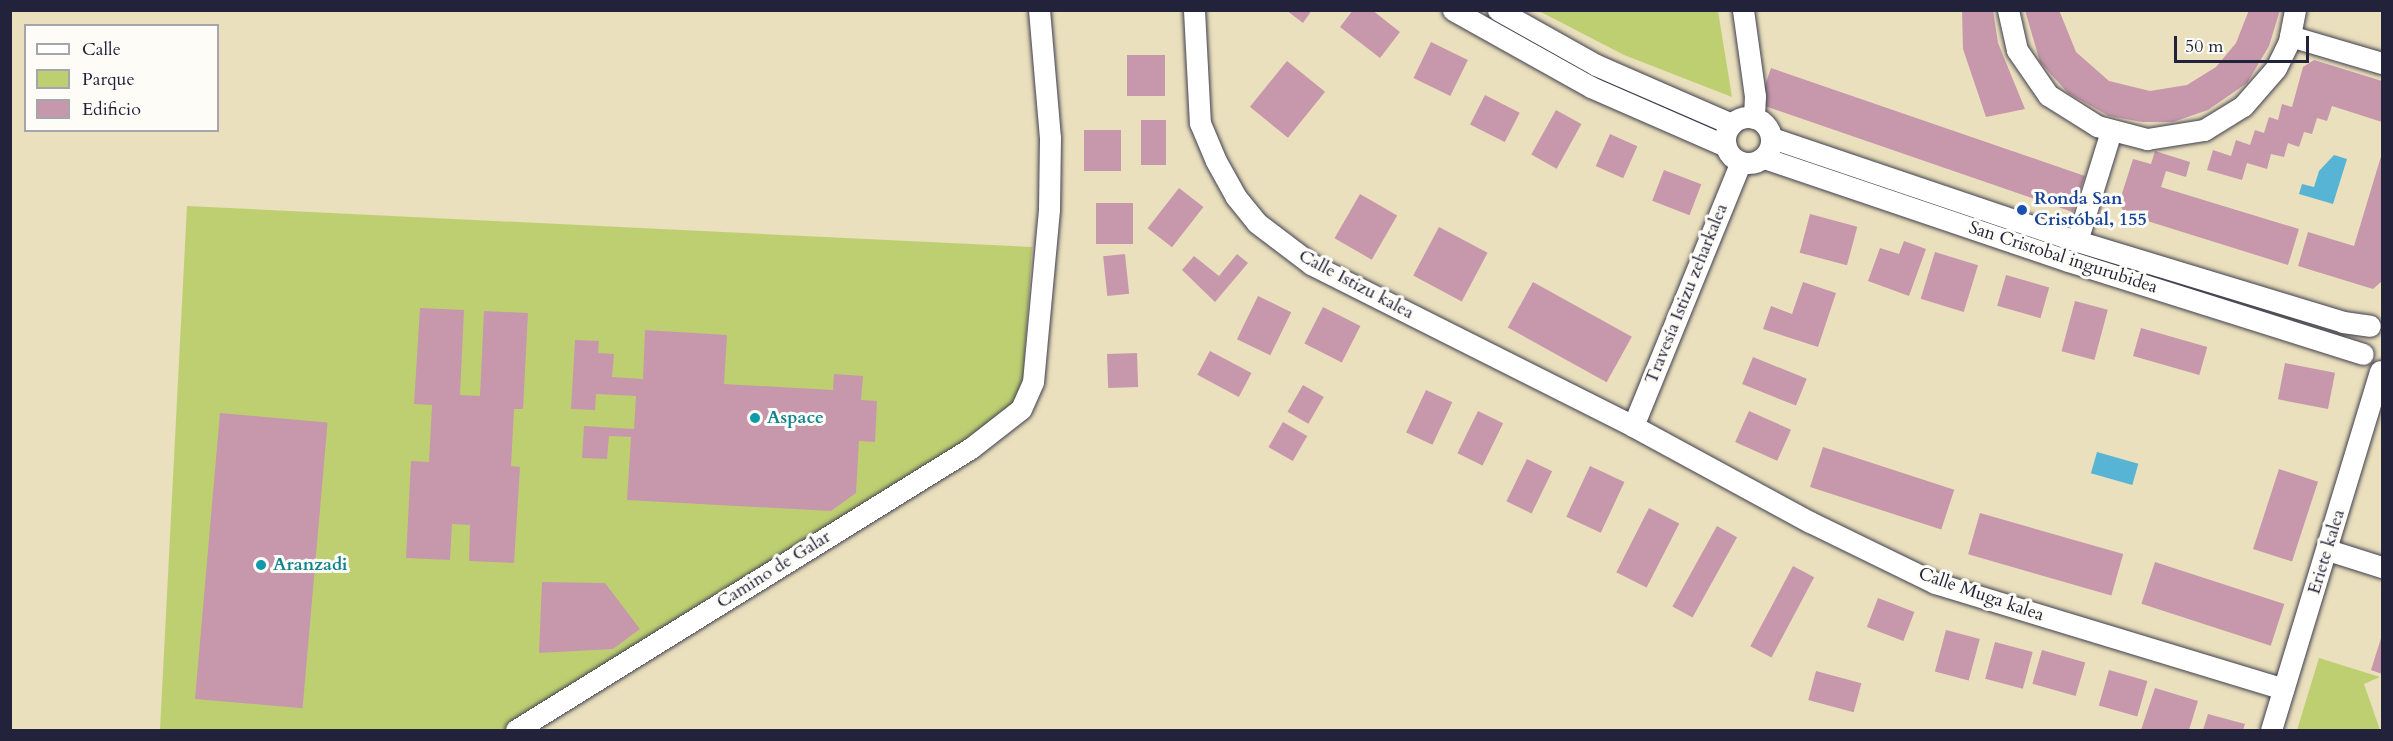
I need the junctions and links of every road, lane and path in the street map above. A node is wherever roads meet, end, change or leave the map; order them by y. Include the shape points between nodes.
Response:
1 (1039, 10) edge
2 (1194, 10) edge
3 (1453, 10) edge
4 (1498, 10) edge
5 (1743, 10) edge
6 (2008, 10) edge
7 (2295, 10) edge
8 (2290, 36) junction
9 (2382, 63) edge
10 (1754, 118) junction
11 (1732, 124) junction
12 (2111, 131) junction
13 (1772, 138) junction
14 (1726, 146) junction
15 (1764, 158) junction
16 (1741, 162) junction
17 (2077, 241) junction
18 (2376, 323) edge
19 (2363, 354) junction
20 (2381, 371) edge
21 (1633, 426) junction
22 (2328, 550) junction
23 (2382, 567) edge
24 (2283, 689) junction
25 (516, 730) edge
26 (2271, 730) edge

1 - 25 street, Camino de Galar via 1050,138 1049,209 1033,382 1026,401 1009,422 970,448
2 - 21 street, Calle Istizu kalea via 1200,123 1236,197 1257,223 1311,264
3 - 14 street via 1591,87
4 - 11 street via 1596,64
5 - 10 street via 1755,96
6 - 12 street via 2017,50 2036,82 2061,107
7 - 8 street
8 - 9 street
8 - 12 street via 2276,68 2257,93 2218,123 2165,137 2140,138
10 - 11 street
10 - 13 street via 1762,122
11 - 14 street via 1726,134
12 - 17 street
13 - 15 street
13 - 17 street, San Cristobal ingurubidea
14 - 16 street
15 - 16 street via 1749,164
15 - 19 street, San Cristobal ingurubidea via 2068,261
16 - 21 street, Travesía Istizu zeharkalea
17 - 18 street, San Cristobal ingurubidea via 2343,322
18 - 19 street via 2362,343
19 - 20 street
20 - 22 street, Eriete kalea
21 - 24 street, Calle Muga kalea via 1810,522 1935,583
22 - 23 street
22 - 24 street, Eriete kalea
24 - 26 street, Eriete kalea

